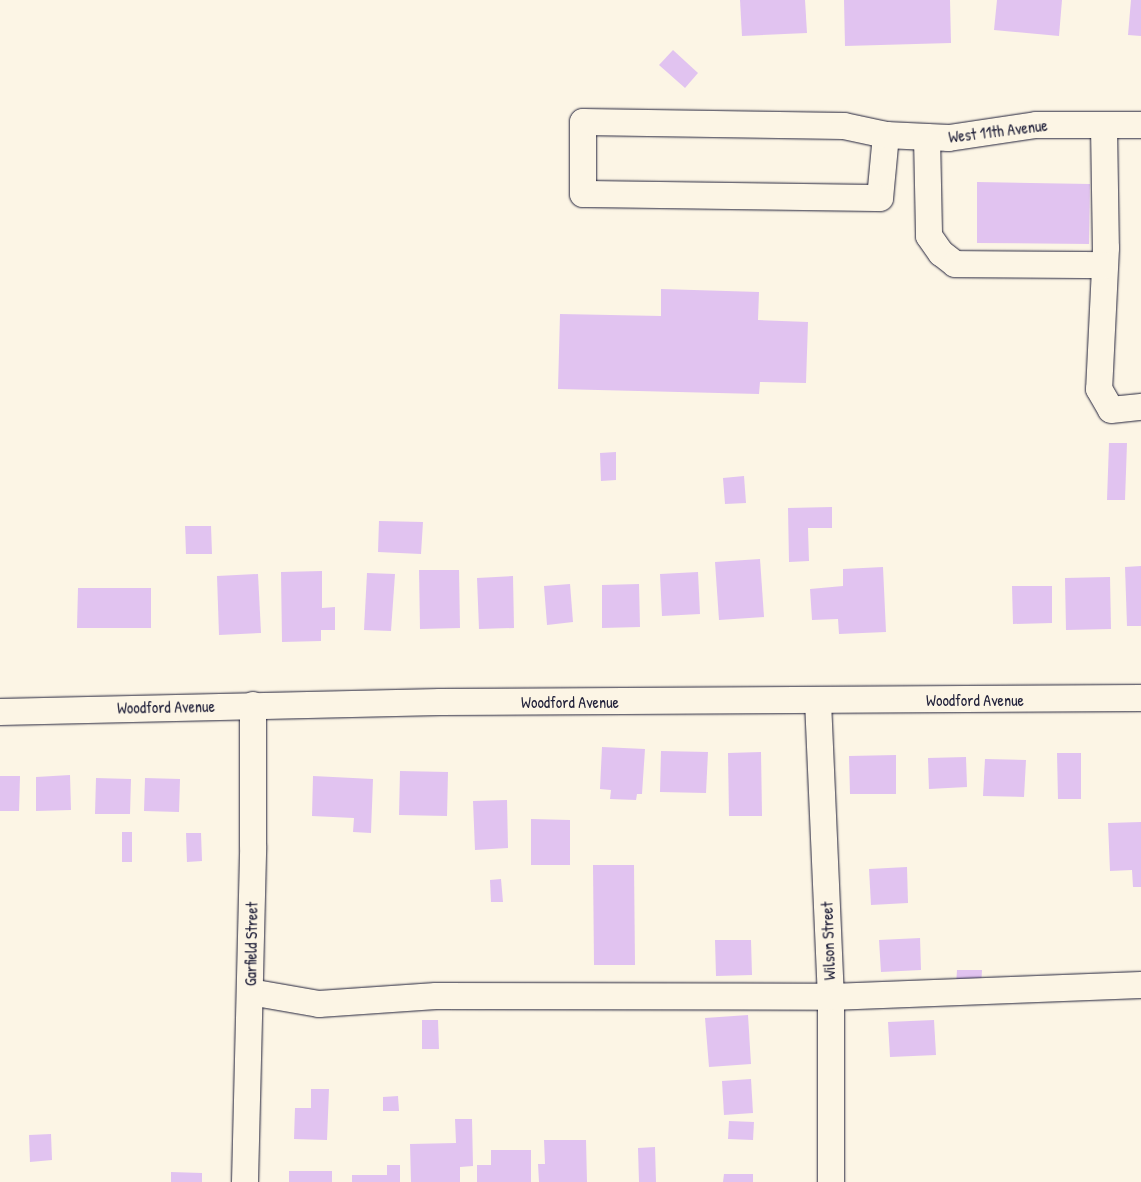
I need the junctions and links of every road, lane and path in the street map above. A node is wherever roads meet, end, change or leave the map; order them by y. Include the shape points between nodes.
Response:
1 (1104, 126) junction
2 (1141, 126) edge
3 (886, 135) junction
4 (927, 137) junction
5 (1105, 265) junction
6 (1141, 407) edge
7 (1141, 698) edge
8 (818, 701) junction
9 (253, 705) junction
10 (0, 712) edge
11 (1141, 985) edge
12 (250, 992) junction
13 (830, 997) junction
14 (245, 1182) edge
15 (831, 1182) edge

1 - 2 street, West 11th Avenue
1 - 4 street, West 11th Avenue via 1036,125 949,138
1 - 5 street
3 - 3 street, West 11th Avenue via 844,126 583,122 583,194 880,198
3 - 4 street, West 11th Avenue
4 - 5 street via 929,236 941,253 955,264
5 - 6 street via 1099,389 1111,410
7 - 8 street, Woodford Avenue
8 - 9 street, Woodford Avenue
8 - 13 street, Wilson Street
9 - 10 street, Woodford Avenue
9 - 12 street, Garfield Street
11 - 13 street
12 - 13 street via 319,1004 436,996
12 - 14 street, Garfield Street
13 - 15 street, Wilson Street

